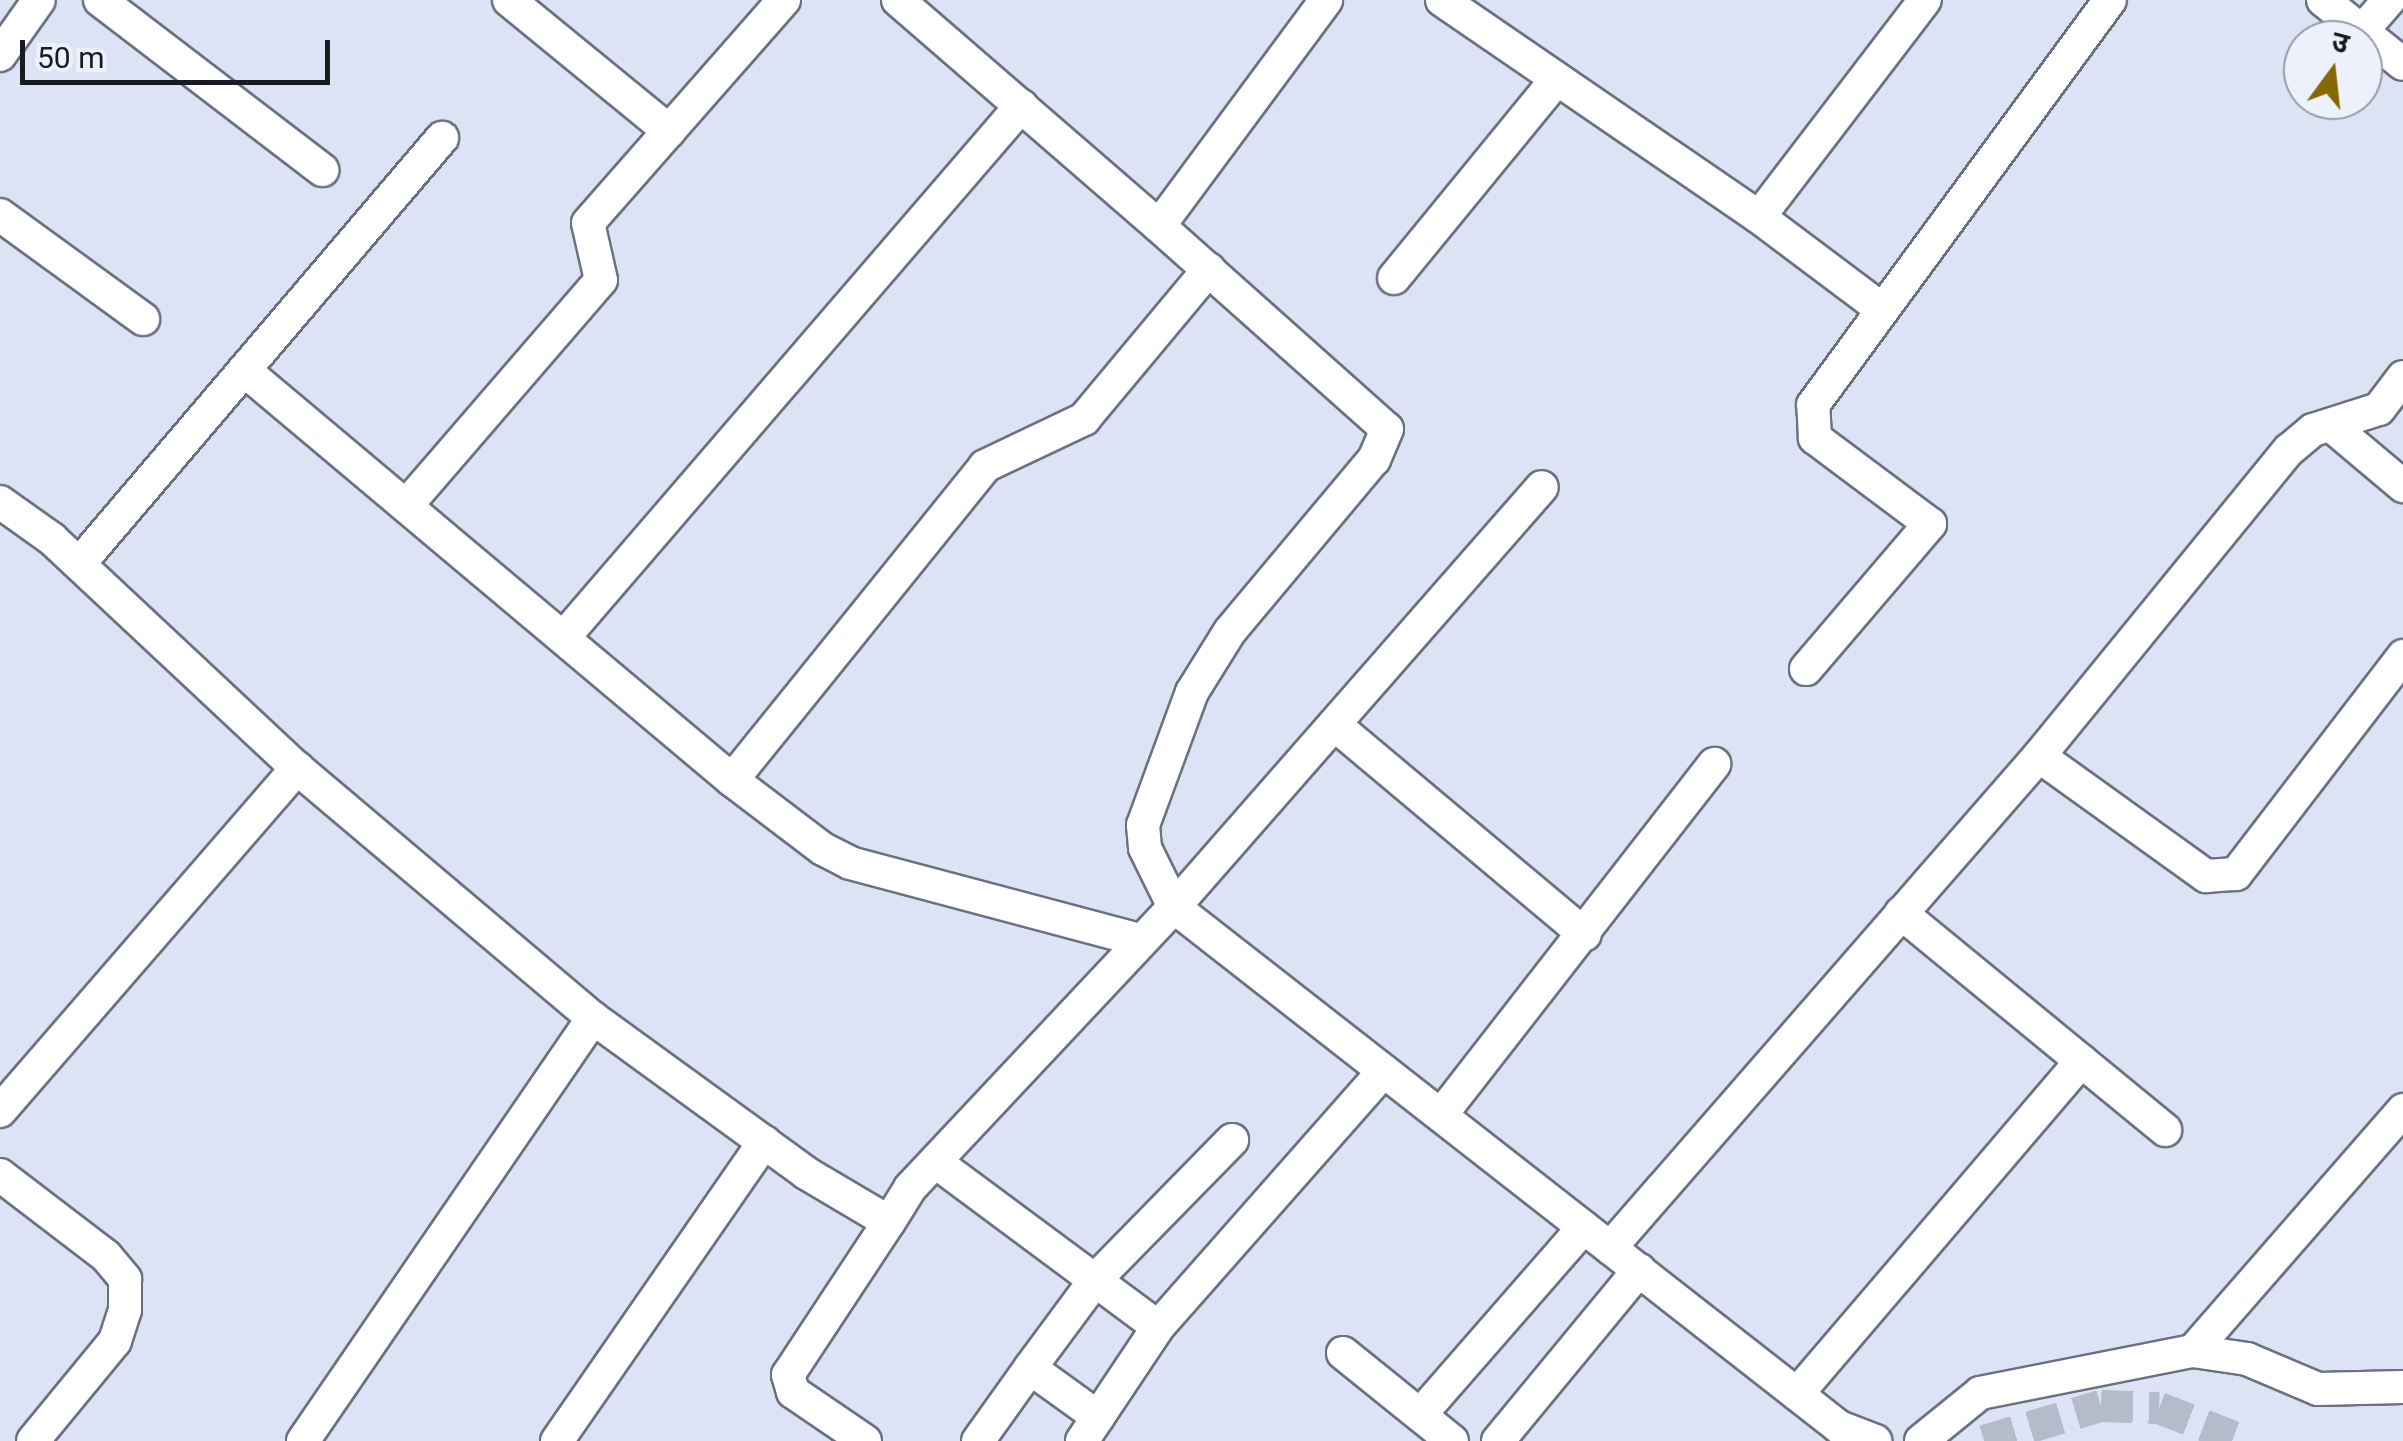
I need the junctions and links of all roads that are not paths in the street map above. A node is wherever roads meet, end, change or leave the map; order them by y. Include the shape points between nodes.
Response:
1 (39, 0) edge
2 (100, 0) edge
3 (508, 0) edge
4 (784, 0) edge
5 (898, 0) edge
6 (1326, 0) edge
7 (1442, 0) edge
8 (2110, 0) edge
9 (2323, 0) edge
10 (2388, 0) edge
11 (1910, 5) edge
12 (2348, 20) edge
13 (2371, 20) edge
14 (2383, 48) edge
15 (0, 54) edge
16 (2403, 64) edge
17 (1557, 79) junction
18 (1021, 106) junction
19 (669, 132) junction
20 (442, 138) dead end
21 (322, 170) dead end
22 (0, 215) edge
23 (1759, 217) junction
24 (1158, 226) junction
25 (1209, 268) junction
26 (1394, 278) dead end
27 (1880, 307) junction
28 (143, 319) dead end
29 (244, 370) junction
30 (2403, 377) edge
31 (2333, 426) junction
32 (1542, 486) dead end
33 (2403, 486) edge
34 (0, 502) edge
35 (406, 506) junction
36 (80, 564) junction
37 (564, 637) junction
38 (2403, 656) edge
39 (1806, 669) dead end
40 (1335, 724) junction
41 (2039, 756) junction
42 (1714, 764) dead end
43 (296, 768) junction
44 (732, 780) junction
45 (1174, 907) junction
46 (1901, 914) junction
47 (1584, 934) junction
48 (1140, 940) junction
49 (593, 1018) junction
50 (2081, 1061) junction
51 (1384, 1071) junction
52 (2403, 1110) edge
53 (0, 1111) edge
54 (1440, 1115) junction
55 (2165, 1130) dead end
56 (1232, 1140) dead end
57 (764, 1142) junction
58 (937, 1163) junction
59 (0, 1175) edge
60 (889, 1222) junction
61 (1597, 1238) junction
62 (1638, 1270) junction
63 (1094, 1280) junction
64 (1158, 1327) junction
65 (2193, 1351) junction
66 (1343, 1354) dead end
67 (1030, 1368) junction
68 (2403, 1387) edge
69 (1797, 1394) junction
70 (1420, 1415) junction
71 (1090, 1429) edge
72 (830, 1431) edge
73 (33, 1441) edge
74 (302, 1441) edge
75 (557, 1441) edge
76 (865, 1441) edge
77 (978, 1441) edge
78 (1452, 1441) edge
79 (1498, 1441) edge
80 (1875, 1441) edge
81 (1922, 1441) edge

1 - 15 street
2 - 21 street
3 - 19 street
4 - 19 street
5 - 18 street
6 - 24 street
7 - 17 street
8 - 27 street
9 - 12 street
10 - 13 street
11 - 23 street
14 - 16 street
17 - 23 street
17 - 26 street
18 - 24 street
18 - 37 street
19 - 35 street via 588,223 601,280
20 - 29 street
22 - 28 street
23 - 27 street
24 - 25 street
25 - 44 street via 1084,419 984,466
25 - 45 street via 1388,429 1374,459 1230,631 1192,692 1143,826 1144,848
27 - 39 street via 1813,404 1815,438 1930,524
29 - 35 street
29 - 36 street
30 - 31 street via 2379,409
31 - 33 street
31 - 41 street via 2313,430 2288,450
32 - 40 street
34 - 36 street
35 - 37 street
36 - 43 street
37 - 44 street
38 - 41 street via 2236,874 2206,876
40 - 45 street
40 - 47 street
41 - 46 street
42 - 47 street
43 - 49 street
43 - 53 street
44 - 48 street via 850,863
45 - 48 street
45 - 51 street
46 - 50 street
46 - 61 street
47 - 54 street
48 - 58 street
49 - 57 street
49 - 74 street
50 - 55 street
50 - 69 street
51 - 54 street
51 - 64 street
52 - 65 street
54 - 61 street
56 - 63 street
57 - 60 street
57 - 75 street
58 - 60 street via 910,1188
58 - 63 street
59 - 73 street via 106,1256 125,1280 126,1310 114,1341
60 - 72 street via 791,1362 793,1392
61 - 62 street
61 - 70 street
62 - 69 street
62 - 79 street
63 - 64 street
63 - 67 street
64 - 71 street
65 - 68 street via 2247,1359 2318,1388
65 - 81 street via 1980,1392
66 - 70 street
67 - 71 street
67 - 77 street
69 - 80 street via 1839,1427
70 - 78 street
72 - 76 street

